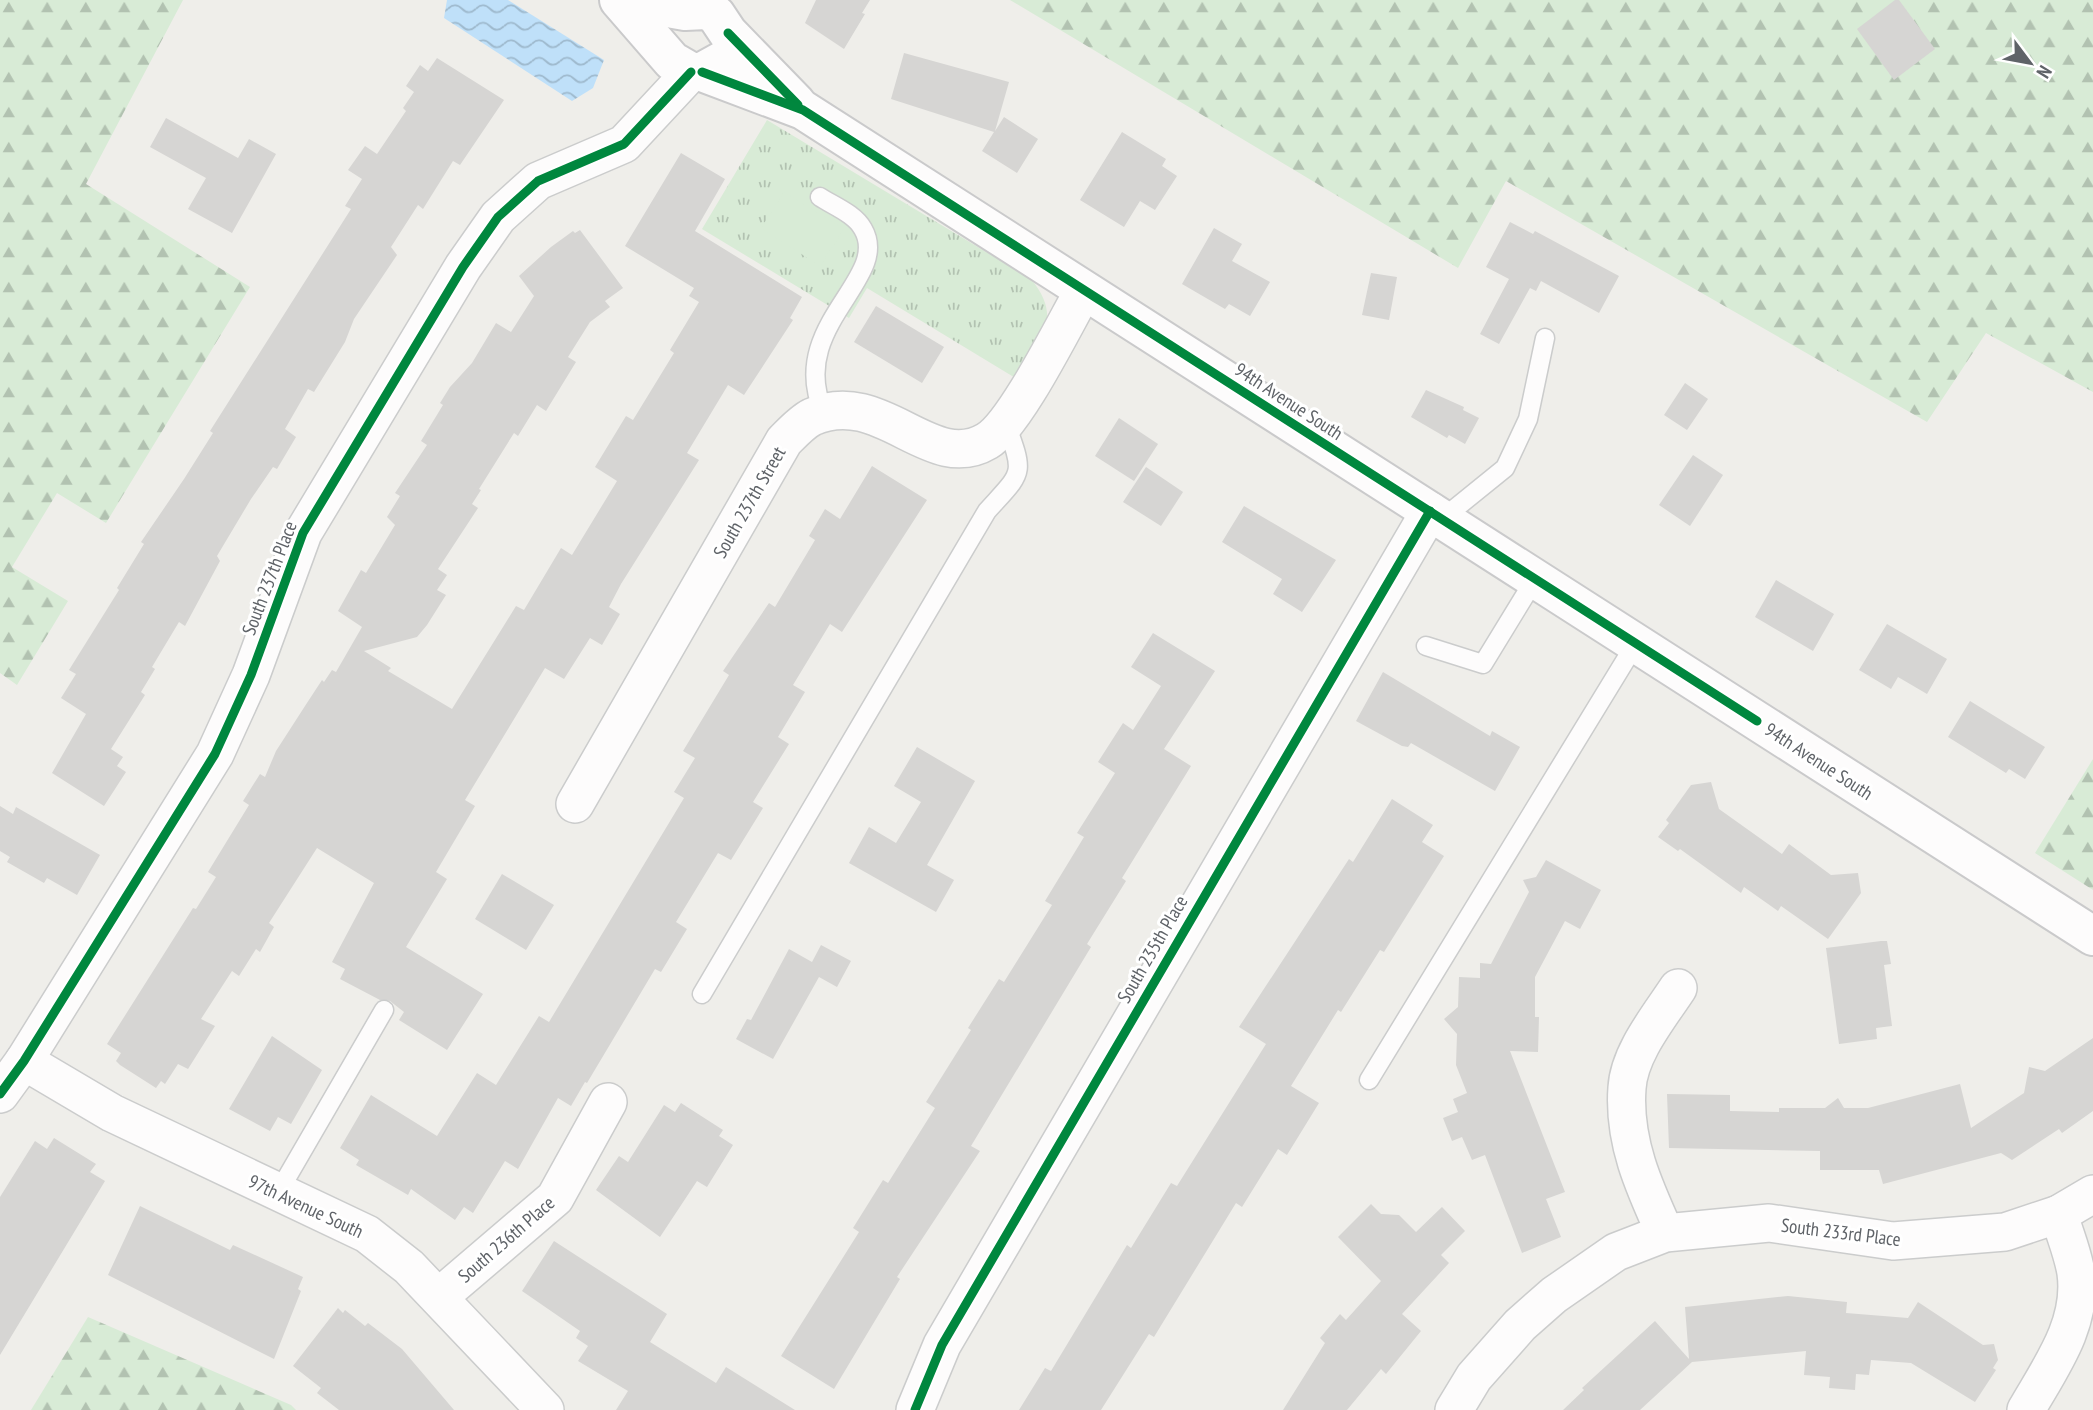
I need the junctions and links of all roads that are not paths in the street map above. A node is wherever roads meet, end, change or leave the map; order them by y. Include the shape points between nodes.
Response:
1 (621, 0) edge
2 (711, 12) edge
3 (683, 65) junction
4 (803, 110) junction
5 (820, 197) dead end
6 (1084, 290) junction
7 (1545, 338) dead end
8 (824, 413) junction
9 (1006, 425) junction
10 (1436, 515) junction
11 (1535, 579) junction
12 (1636, 643) junction
13 (1426, 646) dead end
14 (575, 804) dead end
15 (2093, 936) edge
16 (1678, 988) dead end
17 (702, 994) dead end
18 (384, 1010) dead end
19 (24, 1061) junction
20 (1368, 1080) dead end
21 (0, 1094) edge
22 (608, 1102) dead end
23 (279, 1191) junction
24 (2093, 1194) edge
25 (2059, 1214) junction
26 (1665, 1233) junction
27 (439, 1297) junction
28 (545, 1410) edge
29 (915, 1410) edge
30 (1454, 1410) edge
31 (2026, 1410) edge

1 - 2 street, 94th Avenue South
1 - 3 street, 94th Avenue South
2 - 3 street via 667,30
2 - 3 street via 729,43 720,63
2 - 4 street, 94th Avenue South
3 - 4 street, 94th Avenue South
3 - 19 street, South 237th Place via 624,144 538,181 498,217 463,267 303,533 251,674 215,754
4 - 6 street, 94th Avenue South
5 - 8 lane via 856,219 869,250 864,268 817,347 814,382
6 - 9 street, South 237th Street
6 - 10 street, 94th Avenue South
7 - 10 lane via 1528,419 1505,468
8 - 9 street, South 237th Street via 840,407 869,413 937,446 960,450 986,442
8 - 14 street, South 237th Street via 809,418 784,441
9 - 17 lane via 1021,463 1014,481 986,511
10 - 11 street, 94th Avenue South
10 - 29 street, South 235th Place via 942,1345
11 - 12 street, 94th Avenue South
11 - 13 lane via 1483,664
12 - 15 street, 94th Avenue South
12 - 20 lane
16 - 26 street via 1639,1052 1626,1087 1636,1167
18 - 23 lane
19 - 21 street, South 237th Place
19 - 23 street, 97th Avenue South via 112,1113
22 - 27 street, South 236th Place via 555,1198
23 - 27 street, 97th Avenue South via 367,1234
24 - 25 street, South 233rd Place
25 - 26 street, South 233rd Place via 2005,1232 1893,1241 1769,1223
25 - 31 street via 2076,1273 2075,1314 2060,1352
26 - 30 street, South 233rd Place via 1616,1252 1554,1294 1474,1377
27 - 28 street, 97th Avenue South

